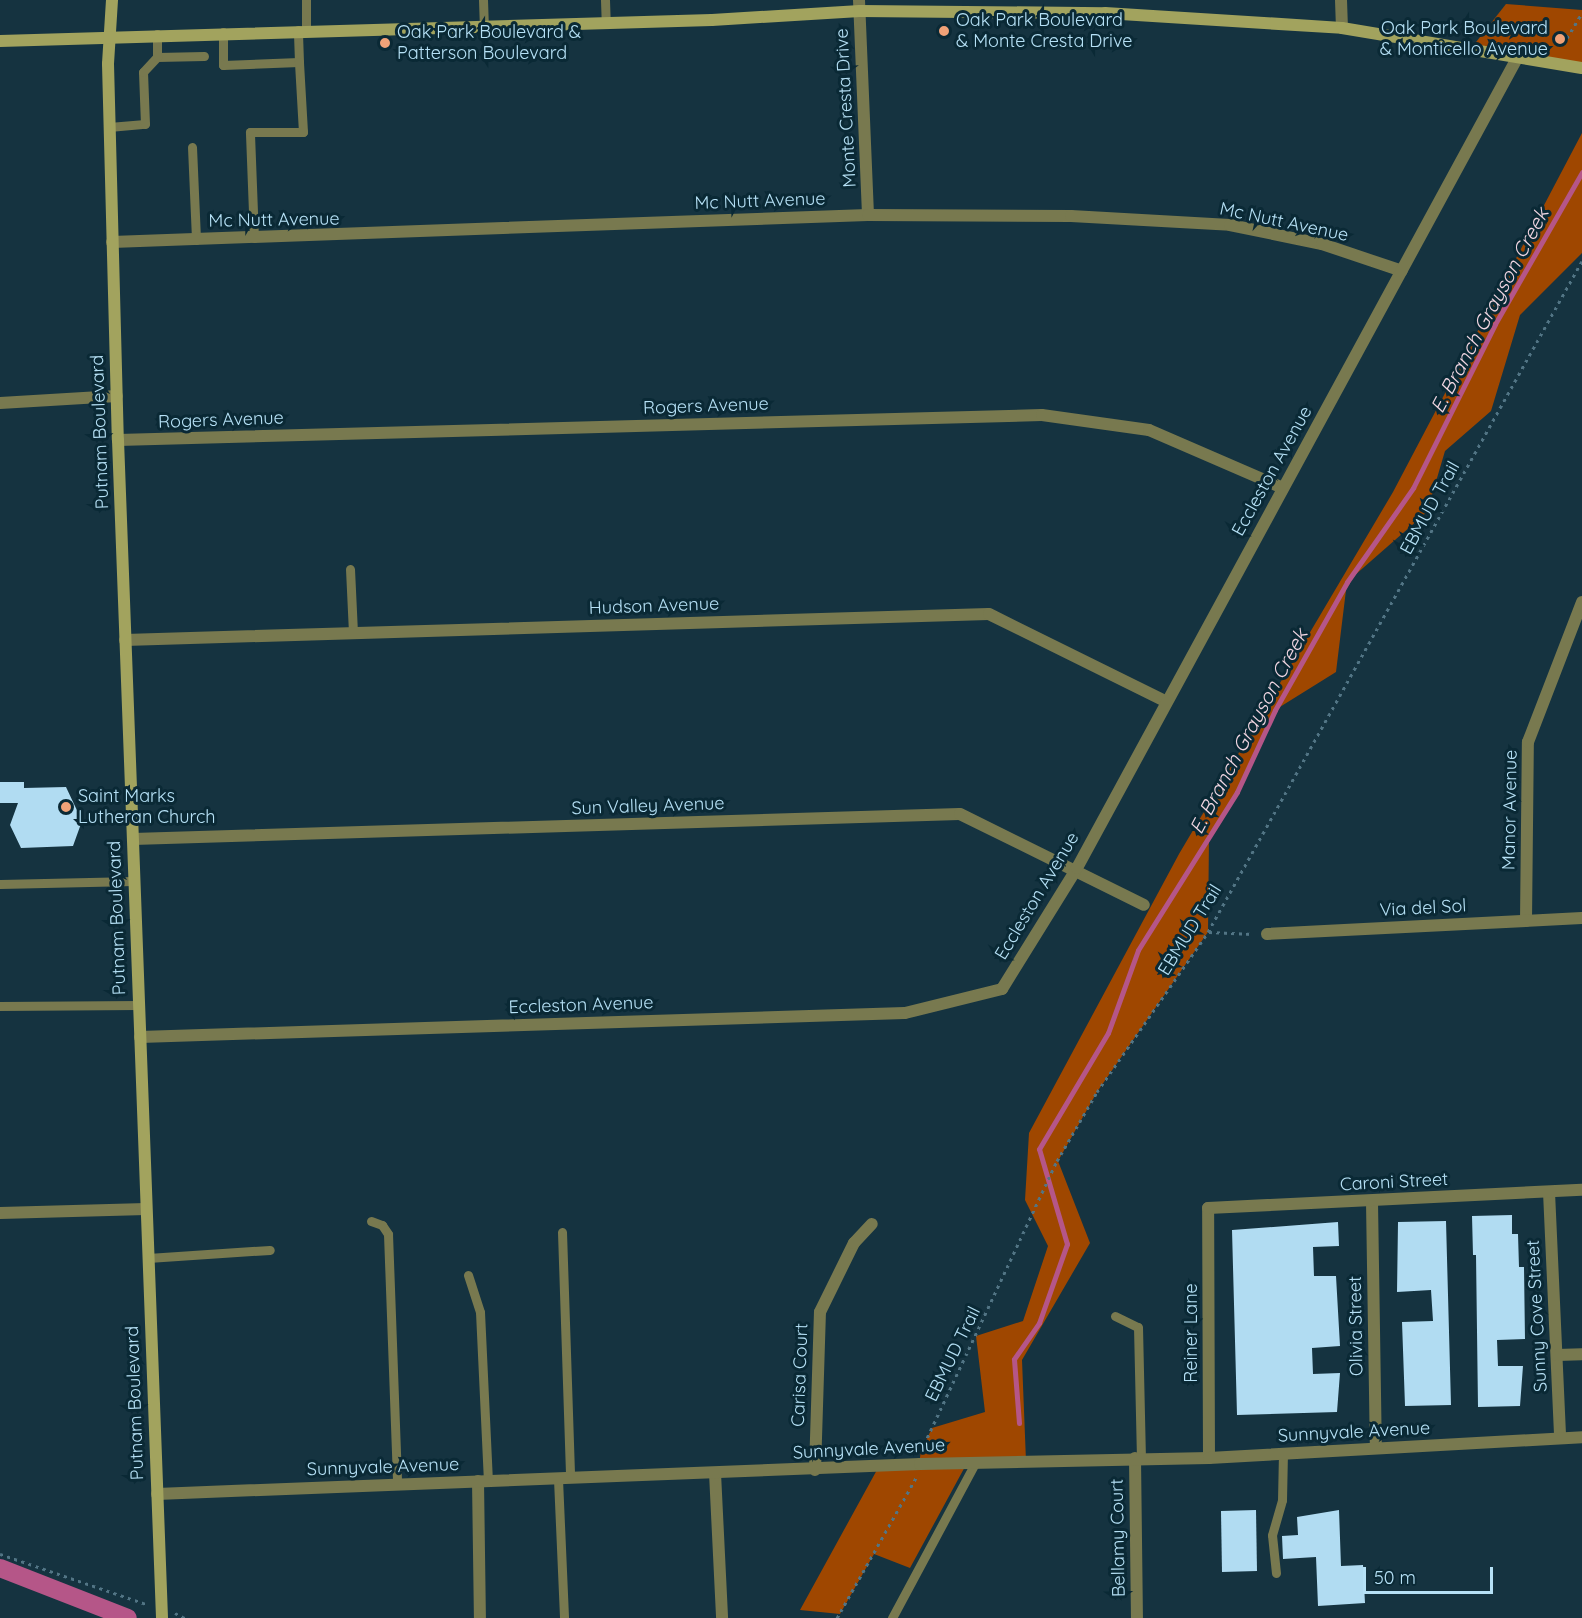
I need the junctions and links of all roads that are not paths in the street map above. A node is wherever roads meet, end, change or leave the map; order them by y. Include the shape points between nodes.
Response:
1 (112, 0) edge
2 (306, 0) edge
3 (483, 0) edge
4 (605, 0) edge
5 (1341, 0) edge
6 (859, 6) edge
7 (606, 23) junction
8 (484, 27) junction
9 (1342, 28) junction
10 (302, 30) junction
11 (223, 32) junction
12 (157, 34) junction
13 (110, 36) junction
14 (0, 41) edge
15 (204, 56) dead end
16 (157, 57) junction
17 (1516, 60) junction
18 (299, 62) junction
19 (1582, 68) edge
20 (109, 126) junction
21 (192, 147) dead end
22 (868, 215) junction
23 (254, 238) junction
24 (196, 240) junction
25 (112, 242) junction
26 (1402, 271) junction
27 (117, 396) junction
28 (0, 403) edge
29 (118, 440) junction
30 (1283, 488) junction
31 (350, 569) dead end
32 (1582, 602) edge
33 (353, 633) junction
34 (125, 640) junction
35 (1165, 701) junction
36 (133, 839) junction
37 (1077, 868) junction
38 (134, 881) junction
39 (0, 884) edge
40 (1144, 905) dead end
41 (1582, 918) edge
42 (1526, 921) junction
43 (1267, 934) road end
44 (138, 1005) junction
45 (0, 1006) edge
46 (140, 1037) junction
47 (1582, 1190) edge
48 (1549, 1192) junction
49 (1372, 1202) junction
50 (1208, 1208) joint
51 (146, 1209) junction
52 (0, 1214) edge
53 (371, 1221) dead end
54 (872, 1224) dead end
55 (562, 1232) dead end
56 (270, 1250) dead end
57 (148, 1258) junction
58 (468, 1275) dead end
59 (1115, 1316) dead end
60 (1582, 1354) edge
61 (1557, 1355) junction
62 (1582, 1437) edge
63 (1560, 1438) junction
64 (1376, 1449) junction
65 (1283, 1454) junction
66 (1138, 1458) junction
67 (1209, 1458) junction
68 (975, 1462) junction
69 (815, 1470) junction
70 (715, 1473) junction
71 (564, 1478) junction
72 (483, 1481) junction
73 (397, 1484) junction
74 (157, 1494) junction
75 (1276, 1573) dead end
76 (162, 1614) edge
77 (480, 1618) edge
78 (564, 1618) edge
79 (722, 1618) edge
80 (892, 1618) edge
81 (1137, 1618) edge

1 - 13 street, Putnam Boulevard
2 - 10 lane
3 - 8 lane
4 - 7 lane
5 - 9 street
6 - 7 street
6 - 9 street via 1105,13
6 - 22 street, Monte Cresta Drive
7 - 8 street
8 - 10 street
9 - 17 street
10 - 11 street
10 - 18 lane
11 - 12 street
11 - 18 lane via 223,65
12 - 13 street
12 - 16 lane
13 - 14 street
13 - 20 street, Putnam Boulevard
15 - 16 lane
16 - 20 lane via 142,72 145,124
17 - 19 street
17 - 26 street, Eccleston Avenue
18 - 23 lane via 303,132 250,132
20 - 25 street, Putnam Boulevard
21 - 24 lane
22 - 23 street, Mc Nutt Avenue
22 - 26 street, Mc Nutt Avenue via 1071,216 1230,225 1322,244
23 - 24 street, Mc Nutt Avenue
24 - 25 street, Mc Nutt Avenue
25 - 27 street, Putnam Boulevard
26 - 30 street, Eccleston Avenue
27 - 28 street
27 - 29 street, Putnam Boulevard
29 - 30 street, Rogers Avenue via 1042,415 1149,430
29 - 34 street, Putnam Boulevard
30 - 35 street, Eccleston Avenue
31 - 33 lane
32 - 42 street, Manor Avenue via 1528,742
33 - 34 street, Hudson Avenue
33 - 35 street, Hudson Avenue via 989,614
34 - 36 street, Putnam Boulevard
35 - 37 street, Eccleston Avenue
36 - 37 street, Sun Valley Avenue via 960,814
36 - 38 street, Putnam Boulevard
37 - 40 street, Sun Valley Avenue
37 - 46 street, Eccleston Avenue via 1002,989 905,1013
38 - 39 lane
38 - 44 street, Putnam Boulevard
41 - 42 street, Via del Sol
42 - 43 street, Via del Sol
44 - 45 lane
44 - 46 street, Putnam Boulevard
46 - 51 street, Putnam Boulevard
47 - 48 street, Caroni Street
48 - 49 street, Caroni Street
48 - 61 street, Sunny Cove Street
49 - 50 street, Caroni Street
49 - 64 street, Olivia Street
50 - 67 street, Reiner Lane
51 - 52 street
51 - 57 street, Putnam Boulevard
53 - 73 lane via 382,1225 388,1234
54 - 69 street, Carisa Court via 854,1243 820,1312
55 - 71 lane
56 - 57 lane
57 - 74 street, Putnam Boulevard
58 - 72 lane via 480,1312
59 - 66 lane via 1138,1327
60 - 61 street
61 - 63 street, Sunny Cove Street
62 - 63 street, Sunnyvale Avenue
63 - 64 street, Sunnyvale Avenue
64 - 65 street, Sunnyvale Avenue
65 - 67 street, Sunnyvale Avenue
65 - 75 lane via 1282,1500 1272,1535
66 - 67 street, Sunnyvale Avenue
66 - 68 street, Sunnyvale Avenue
66 - 81 street, Bellamy Court
68 - 69 street, Sunnyvale Avenue
68 - 80 lane
69 - 70 street, Sunnyvale Avenue
70 - 71 street, Sunnyvale Avenue
70 - 79 street
71 - 72 street, Sunnyvale Avenue
71 - 78 lane
72 - 73 street, Sunnyvale Avenue
72 - 77 street
73 - 74 street, Sunnyvale Avenue
74 - 76 street, Putnam Boulevard

